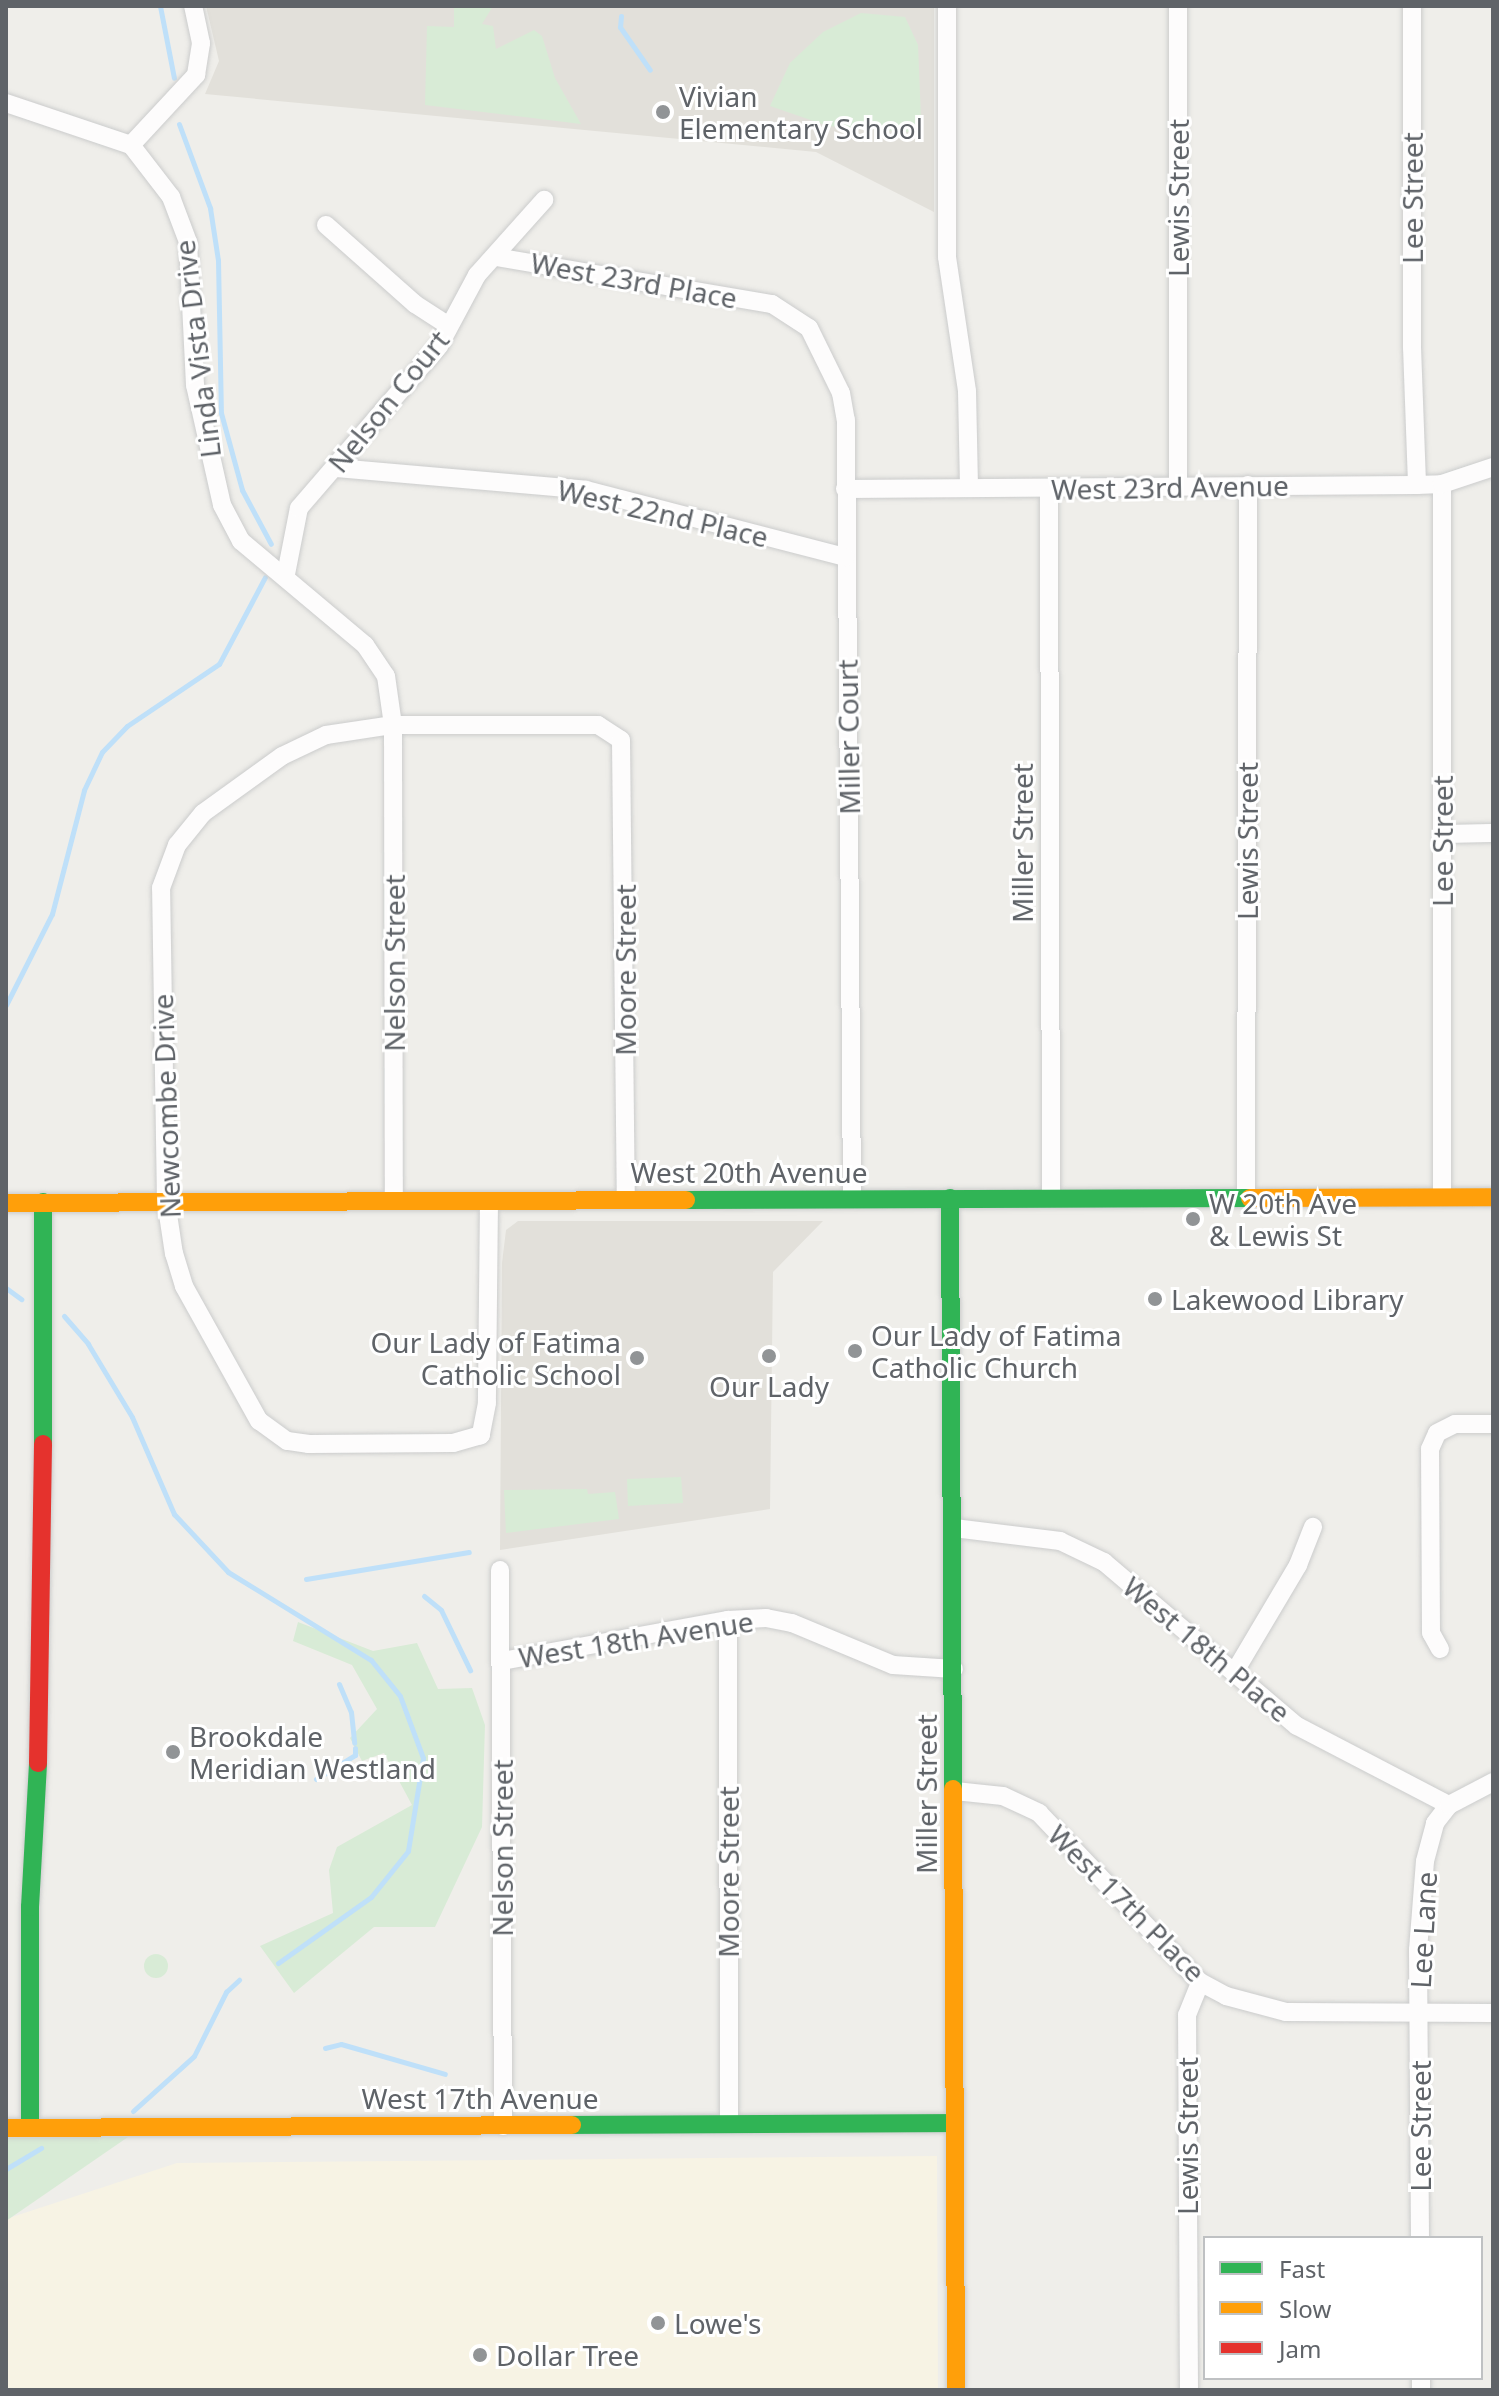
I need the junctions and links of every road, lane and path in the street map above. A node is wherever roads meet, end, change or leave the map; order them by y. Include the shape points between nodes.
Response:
1 (193, 6) edge
2 (947, 6) edge
3 (1178, 6) edge
4 (1412, 6) edge
5 (6, 103) edge
6 (131, 145) junction
7 (544, 200) dead end
8 (326, 225) dead end
9 (496, 257) junction
10 (772, 304) joint
11 (449, 326) junction
12 (1493, 467) edge
13 (337, 468) junction
14 (1442, 484) junction
15 (1248, 485) junction
16 (1417, 485) junction
17 (1178, 486) junction
18 (969, 488) junction
19 (845, 489) junction
20 (1049, 489) junction
21 (845, 557) junction
22 (286, 574) junction
23 (393, 725) junction
24 (621, 740) joint
25 (1493, 833) edge
26 (1443, 834) junction
27 (1442, 1197) junction
28 (1493, 1197) edge
29 (950, 1198) junction
30 (1051, 1198) junction
31 (1246, 1198) junction
32 (852, 1199) junction
33 (626, 1200) junction
34 (166, 1201) junction
35 (394, 1201) junction
36 (489, 1201) junction
37 (43, 1202) junction
38 (6, 1203) edge
39 (1493, 1424) edge
40 (1313, 1527) dead end
41 (954, 1528) junction
42 (500, 1570) dead end
43 (728, 1620) junction
44 (1440, 1649) dead end
45 (502, 1661) junction
46 (954, 1669) junction
47 (1234, 1673) junction
48 (1493, 1782) edge
49 (955, 1791) junction
50 (1449, 1805) junction
51 (1200, 1982) junction
52 (1493, 2013) edge
53 (1420, 2014) junction
54 (955, 2123) junction
55 (729, 2124) junction
56 (503, 2126) junction
57 (30, 2127) junction
58 (6, 2128) edge
59 (1420, 2236) edge
60 (956, 2390) edge
61 (1189, 2390) edge

1 - 6 street via 201,43 196,75
2 - 18 street via 947,257 967,391
3 - 17 street, Lewis Street
4 - 16 street, Lee Street
5 - 6 street
6 - 22 street, Linda Vista Drive via 171,197 188,242 197,400 222,505 241,541
7 - 9 street, Nelson Court
8 - 11 street via 415,304
9 - 10 street, West 23rd Place
9 - 11 street, Nelson Court via 477,275
10 - 19 street, Miller Court via 809,328 833,374 846,420
11 - 13 street, Nelson Court via 439,346
12 - 14 street, West 23rd Avenue
13 - 21 street, West 22nd Place via 586,490
13 - 22 street, Nelson Court via 299,508
14 - 16 street, West 23rd Avenue
14 - 26 street, Lee Street
15 - 16 street, West 23rd Avenue
15 - 17 street, West 23rd Avenue
15 - 31 street, Lewis Street
17 - 20 street, West 23rd Avenue
18 - 19 street, West 23rd Avenue
18 - 20 street, West 23rd Avenue
19 - 21 street, Miller Court
20 - 30 street, Miller Street
21 - 32 street, Miller Court
22 - 23 street, Linda Vista Drive via 365,645 386,676
23 - 24 street, Newcombe Drive via 598,725
23 - 34 street, Newcombe Drive via 326,735 282,756 203,813 177,845 161,888
23 - 35 street, Nelson Street
24 - 33 street, Moore Street
25 - 26 street
26 - 27 street, Lee Street
27 - 28 street, West 20th Avenue
27 - 31 street, West 20th Avenue
29 - 30 street, West 20th Avenue
29 - 32 street, West 20th Avenue
29 - 41 street, Miller Street
30 - 31 street, West 20th Avenue
32 - 33 street, West 20th Avenue
33 - 36 street, West 20th Avenue
34 - 35 street, West 20th Avenue
34 - 36 street, Newcombe Drive via 184,1286 239,1389 270,1432 309,1444 453,1443 481,1435 487,1403
34 - 37 street, West 20th Avenue
35 - 36 street, West 20th Avenue
37 - 38 street, West 20th Avenue
37 - 57 street via 43,1681 30,1907
39 - 44 street via 1455,1424 1437,1433 1430,1449 1431,1633
40 - 47 street via 1298,1565
41 - 46 street, Miller Street
41 - 47 street, West 18th Place via 1075,1548 1139,1588
42 - 45 street, Nelson Street
43 - 45 street, West 18th Avenue
43 - 46 street, West 18th Avenue via 792,1623 893,1665
43 - 55 street, Moore Street
45 - 56 street, Nelson Street
46 - 49 street, Miller Street
47 - 50 street, West 18th Place via 1326,1744
48 - 50 street
49 - 51 street, West 17th Place via 1003,1796 1039,1813
49 - 54 street, Miller Street
50 - 53 street, Lee Lane via 1435,1823 1425,1861 1419,1907
51 - 53 street, West 17th Place via 1226,1996 1286,2012
51 - 61 street, Lewis Street via 1187,2015
52 - 53 street, West 17th Place
53 - 59 street, Lee Street
54 - 55 street, West 17th Avenue
54 - 60 street, Miller Street
55 - 56 street, West 17th Avenue
56 - 57 street, West 17th Avenue
57 - 58 street, West 17th Avenue

